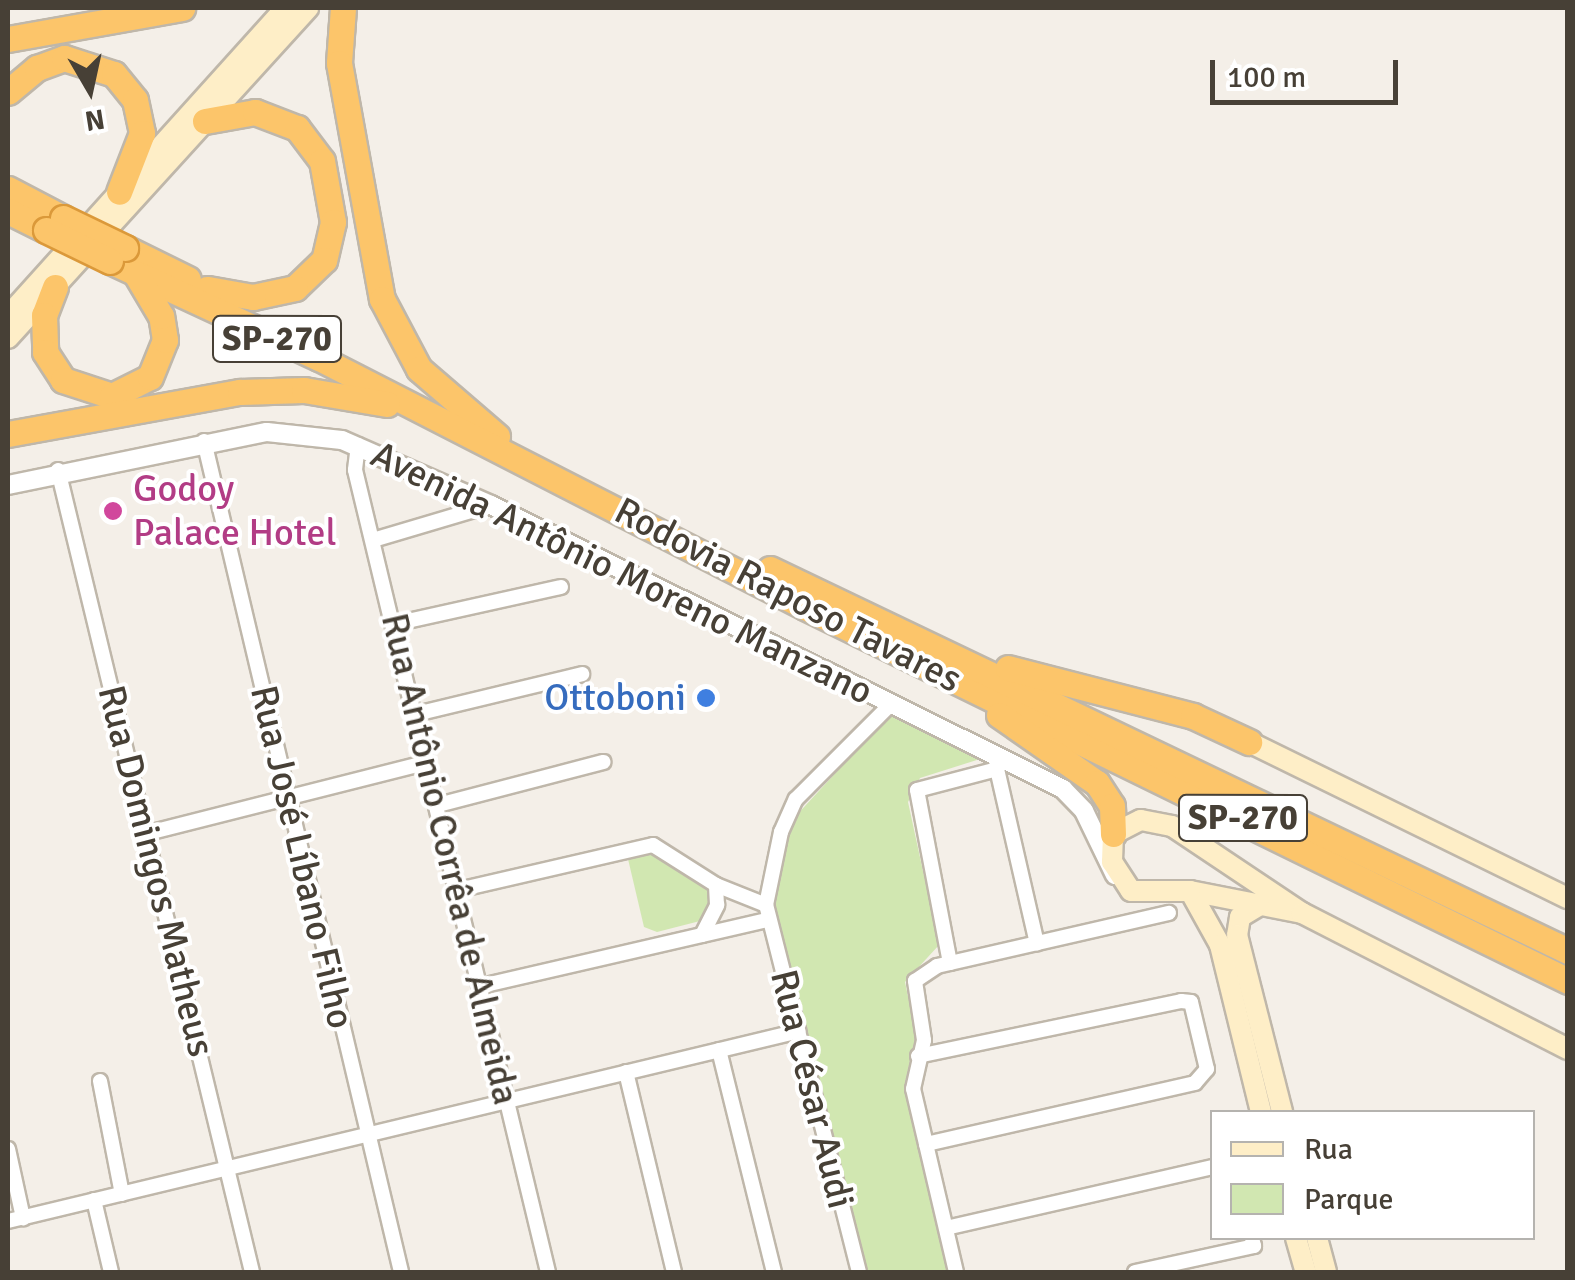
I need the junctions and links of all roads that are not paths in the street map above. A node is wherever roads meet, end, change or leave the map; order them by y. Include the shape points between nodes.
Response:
1 (182, 8) edge
2 (286, 8) edge
3 (308, 8) edge
4 (343, 8) edge
5 (8, 39) edge
6 (8, 92) edge
7 (205, 121) junction
8 (119, 192) junction
9 (11, 194) edge
10 (8, 220) edge
11 (54, 224) junction
12 (118, 254) junction
13 (136, 274) junction
14 (54, 287) junction
15 (207, 289) junction
16 (8, 316) edge
17 (8, 338) edge
18 (441, 422) junction
19 (8, 434) edge
20 (497, 436) junction
21 (204, 441) junction
22 (358, 446) junction
23 (58, 470) junction
24 (8, 484) edge
25 (492, 506) junction
26 (374, 540) junction
27 (560, 586) dead end
28 (394, 624) junction
29 (917, 650) junction
30 (582, 674) dead end
31 (892, 703) junction
32 (416, 714) junction
33 (1248, 742) joint
34 (428, 762) junction
35 (603, 762) dead end
36 (997, 762) junction
37 (288, 798) junction
38 (438, 804) junction
39 (148, 833) junction
40 (1113, 834) junction
41 (1119, 880) junction
42 (716, 885) junction
43 (458, 890) junction
44 (1190, 891) junction
45 (1568, 898) edge
46 (1265, 902) junction
47 (767, 912) junction
48 (1168, 913) dead end
49 (1302, 913) junction
50 (702, 935) junction
51 (1037, 943) junction
52 (1568, 951) edge
53 (950, 963) junction
54 (1568, 981) edge
55 (481, 986) junction
56 (799, 1031) junction
57 (1568, 1049) edge
58 (719, 1050) junction
59 (918, 1056) junction
60 (626, 1072) junction
61 (100, 1081) dead end
62 (508, 1100) junction
63 (1261, 1110) edge
64 (1281, 1110) edge
65 (368, 1134) junction
66 (926, 1144) junction
67 (8, 1150) edge
68 (1210, 1167) edge
69 (228, 1168) junction
70 (122, 1194) junction
71 (94, 1200) junction
72 (15, 1219) edge
73 (946, 1228) junction
74 (1297, 1240) edge
75 (1317, 1240) edge
76 (1253, 1242) edge
77 (111, 1272) edge
78 (252, 1272) edge
79 (400, 1272) edge
80 (548, 1272) edge
81 (674, 1272) edge
82 (774, 1272) edge
83 (859, 1272) edge
84 (956, 1272) edge
85 (1135, 1272) edge
86 (1306, 1272) edge
87 (1326, 1272) edge

1 - 5 highway
2 - 8 main road
3 - 7 main road
4 - 20 highway via 339,63 382,300 419,369
6 - 8 highway via 37,68 64,58 114,74 135,100 142,133
7 - 14 main road
7 - 15 highway via 255,112 297,128 322,161 333,222 324,260 295,288 253,297
8 - 16 main road
9 - 11 highway, Rodovia Raposo Tavares / SP-270
10 - 11 highway
11 - 12 highway, Rodovia Raposo Tavares / SP-270, bridge
12 - 13 highway, Rodovia Raposo Tavares / SP-270
12 - 15 highway, Rodovia Raposo Tavares / SP-270
13 - 14 highway via 161,316 165,340 150,377 112,396 63,380 45,352 44,315
13 - 18 highway, Rodovia Raposo Tavares / SP-270
14 - 17 main road
15 - 20 highway, Rodovia Raposo Tavares / SP-270
18 - 19 highway via 351,396 240,392
18 - 29 highway, Rodovia Raposo Tavares / SP-270
20 - 29 highway, Rodovia Raposo Tavares / SP-270
21 - 22 street, Avenida Antônio Moreno Manzano via 307,433
21 - 23 street, Avenida Antônio Moreno Manzano
21 - 37 street, Rua José Líbano Filho
22 - 25 street, Avenida Antônio Moreno Manzano
22 - 26 street, Rua Antônio Corrêa de Almeida via 355,470
23 - 24 street, Avenida Antônio Moreno Manzano
23 - 39 street, Rua Domingos Matheus
25 - 26 street
25 - 31 street, Avenida Antônio Moreno Manzano
26 - 28 street, Rua Antônio Corrêa de Almeida
27 - 28 street
28 - 32 street, Rua Antônio Corrêa de Almeida
29 - 33 highway via 1193,716
29 - 40 highway via 1098,783 1112,806
29 - 52 highway, Rodovia Raposo Tavares / SP-270
29 - 54 highway, Rodovia Raposo Tavares / SP-270
30 - 32 street
31 - 36 street, Avenida Antônio Moreno Manzano
31 - 47 street via 796,799 781,832
32 - 34 street, Rua Antônio Corrêa de Almeida
33 - 45 main road
34 - 37 street
34 - 38 street, Rua Antônio Corrêa de Almeida
35 - 38 street
36 - 41 street, Avenida Antônio Moreno Manzano via 1074,800
36 - 51 street
36 - 53 street via 917,790
37 - 39 street
37 - 65 street, Rua José Líbano Filho
38 - 43 street, Rua Antônio Corrêa de Almeida
39 - 69 street, Rua Domingos Matheus
40 - 41 main road via 1110,851
40 - 49 main road via 1141,820 1172,826
41 - 44 main road via 1140,893
42 - 43 street via 654,846
42 - 47 street
42 - 50 street via 718,905
43 - 55 street, Rua Antônio Corrêa de Almeida
44 - 46 main road
44 - 63 main road via 1220,945
46 - 49 main road
46 - 64 main road via 1240,917 1237,935
47 - 50 street
47 - 56 street, Rua César Audi
48 - 51 street
49 - 57 main road
50 - 55 street
51 - 53 street
53 - 59 street via 915,981 924,1040
55 - 62 street, Rua Antônio Corrêa de Almeida
56 - 58 street
56 - 83 street, Rua César Audi
58 - 60 street
58 - 82 street
59 - 66 street via 913,1089
59 - 66 street via 1191,1002 1204,1078
60 - 62 street
60 - 81 street
61 - 70 street
62 - 65 street
62 - 80 street, Rua Antônio Corrêa de Almeida
65 - 69 street
65 - 79 street, Rua José Líbano Filho
66 - 73 street
67 - 72 street
68 - 73 street
69 - 70 street
69 - 78 street, Rua Domingos Matheus
70 - 71 street
71 - 72 street
71 - 77 street
73 - 84 street
74 - 86 main road
75 - 87 main road
76 - 85 street

